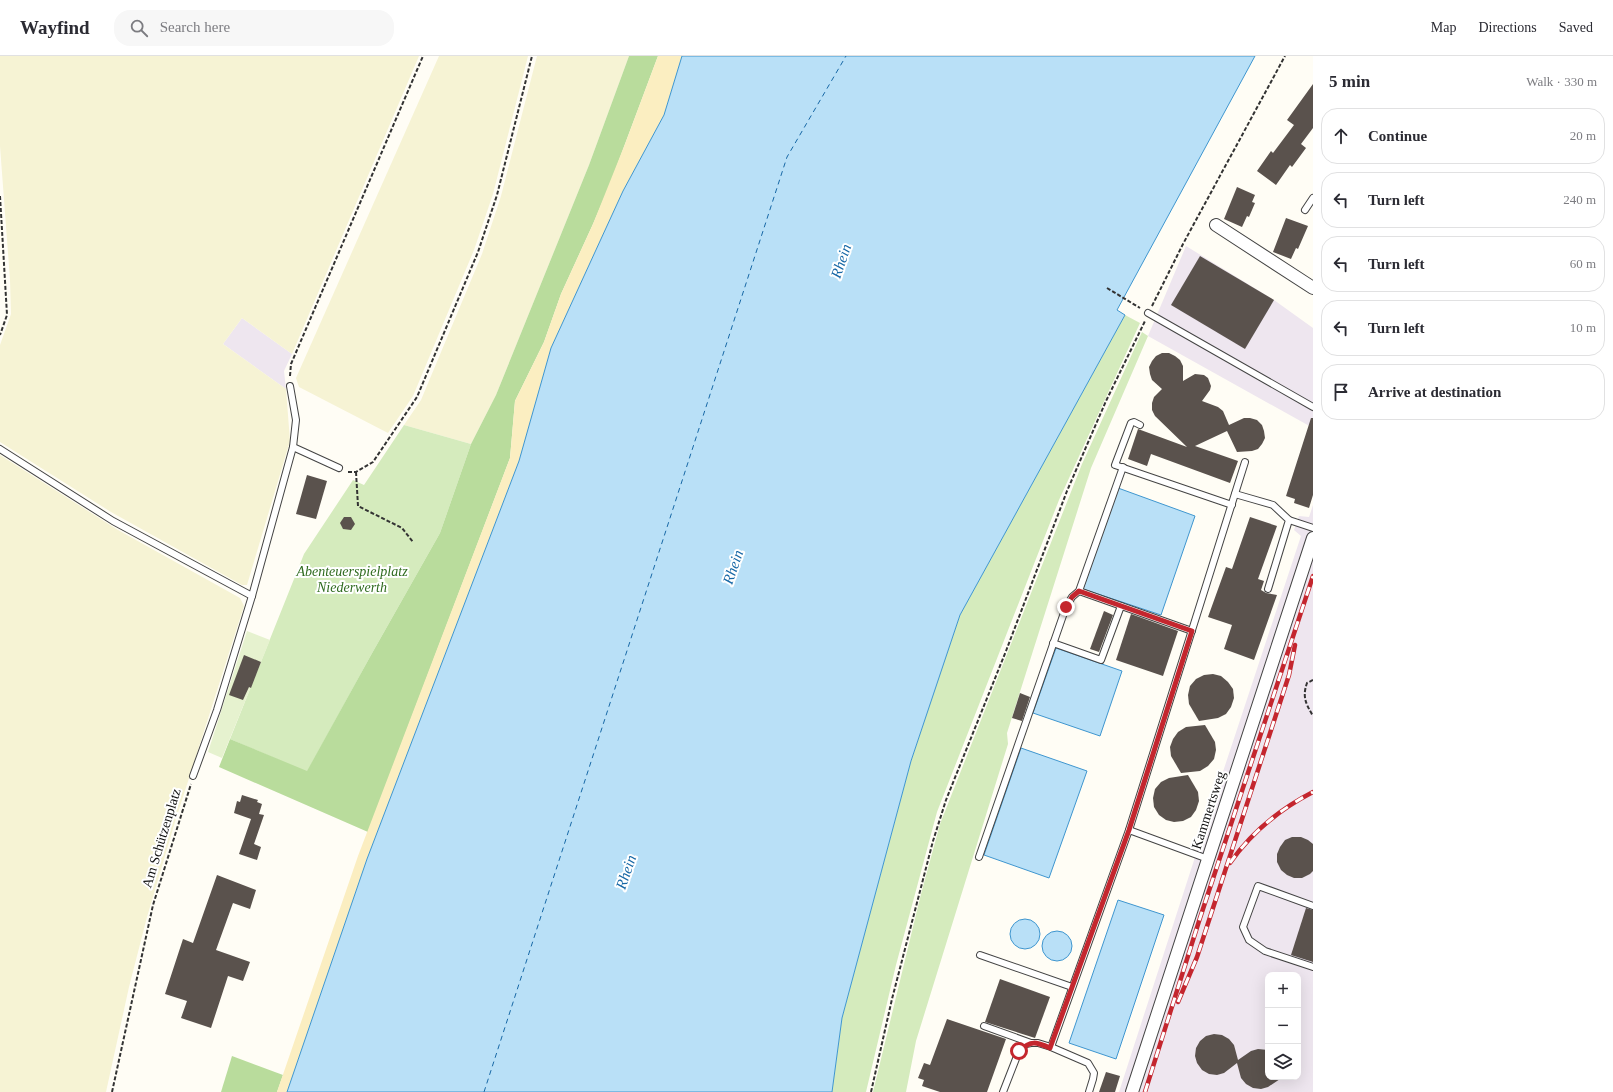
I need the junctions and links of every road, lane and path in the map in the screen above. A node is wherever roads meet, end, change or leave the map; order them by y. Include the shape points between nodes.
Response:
1 (423, 56) edge
2 (532, 56) edge
3 (1285, 56) edge
4 (0, 196) edge
5 (1313, 198) edge
6 (1304, 210) dead end
7 (1216, 225) dead end
8 (1107, 288) dead end
9 (1313, 288) edge
10 (1148, 313) junction
11 (0, 336) edge
12 (290, 386) joint
13 (1313, 407) edge
14 (1140, 425) dead end
15 (293, 447) junction
16 (0, 449) edge
17 (1245, 462) dead end
18 (1123, 467) junction
19 (339, 468) joint
20 (356, 472) junction
21 (1235, 494) junction
22 (1232, 505) junction
23 (1290, 520) junction
24 (1313, 528) edge
25 (1313, 538) edge
26 (414, 542) dead end
27 (1268, 589) dead end
28 (1079, 591) junction
29 (252, 596) junction
30 (1121, 606) junction
31 (1192, 631) junction
32 (1053, 643) junction
33 (1313, 680) edge
34 (1313, 716) edge
35 (193, 776) joint
36 (1129, 830) junction
37 (979, 857) dead end
38 (1208, 859) junction
39 (1313, 906) edge
40 (980, 955) dead end
41 (1313, 967) edge
42 (1072, 988) junction
43 (984, 1026) dead end
44 (1032, 1043) junction
45 (1050, 1048) junction
46 (112, 1092) edge
47 (871, 1092) edge
48 (1003, 1092) edge
49 (1089, 1092) edge
50 (1132, 1092) edge

1 - 12 path via 291,364
2 - 20 path via 497,195 478,252 420,390 373,462
3 - 10 path
4 - 11 path via 7,315
5 - 6 lane
7 - 9 street
8 - 10 path
10 - 13 lane
10 - 47 path via 1067,491 946,800 894,991
12 - 15 lane, Am Schützenplatz via 296,420
14 - 18 lane via 1134,422 1131,424 1115,464
15 - 19 lane
15 - 29 lane, Am Schützenplatz
16 - 29 lane via 113,521
17 - 21 lane
18 - 22 lane
18 - 28 lane
19 - 20 path via 350,473
20 - 26 path via 358,506 402,528
21 - 22 lane
21 - 23 lane via 1273,505
22 - 31 lane
23 - 24 lane
23 - 27 lane
25 - 38 street, Kammertsweg
28 - 30 lane
28 - 32 lane via 1066,607
29 - 35 lane, Am Schützenplatz via 217,710
30 - 31 lane
30 - 32 lane via 1101,660
31 - 36 lane
32 - 37 lane
33 - 34 path via 1308,683 1304,695 1305,703
35 - 46 path, Am Schützenplatz via 153,905
36 - 38 lane
36 - 42 lane
38 - 50 street, Kammertsweg
39 - 41 lane via 1258,886 1243,927 1249,940 1265,951
40 - 42 lane
42 - 45 lane
43 - 44 lane
44 - 45 lane
44 - 48 lane via 1026,1044 1019,1051
45 - 49 lane via 1088,1063 1094,1072

